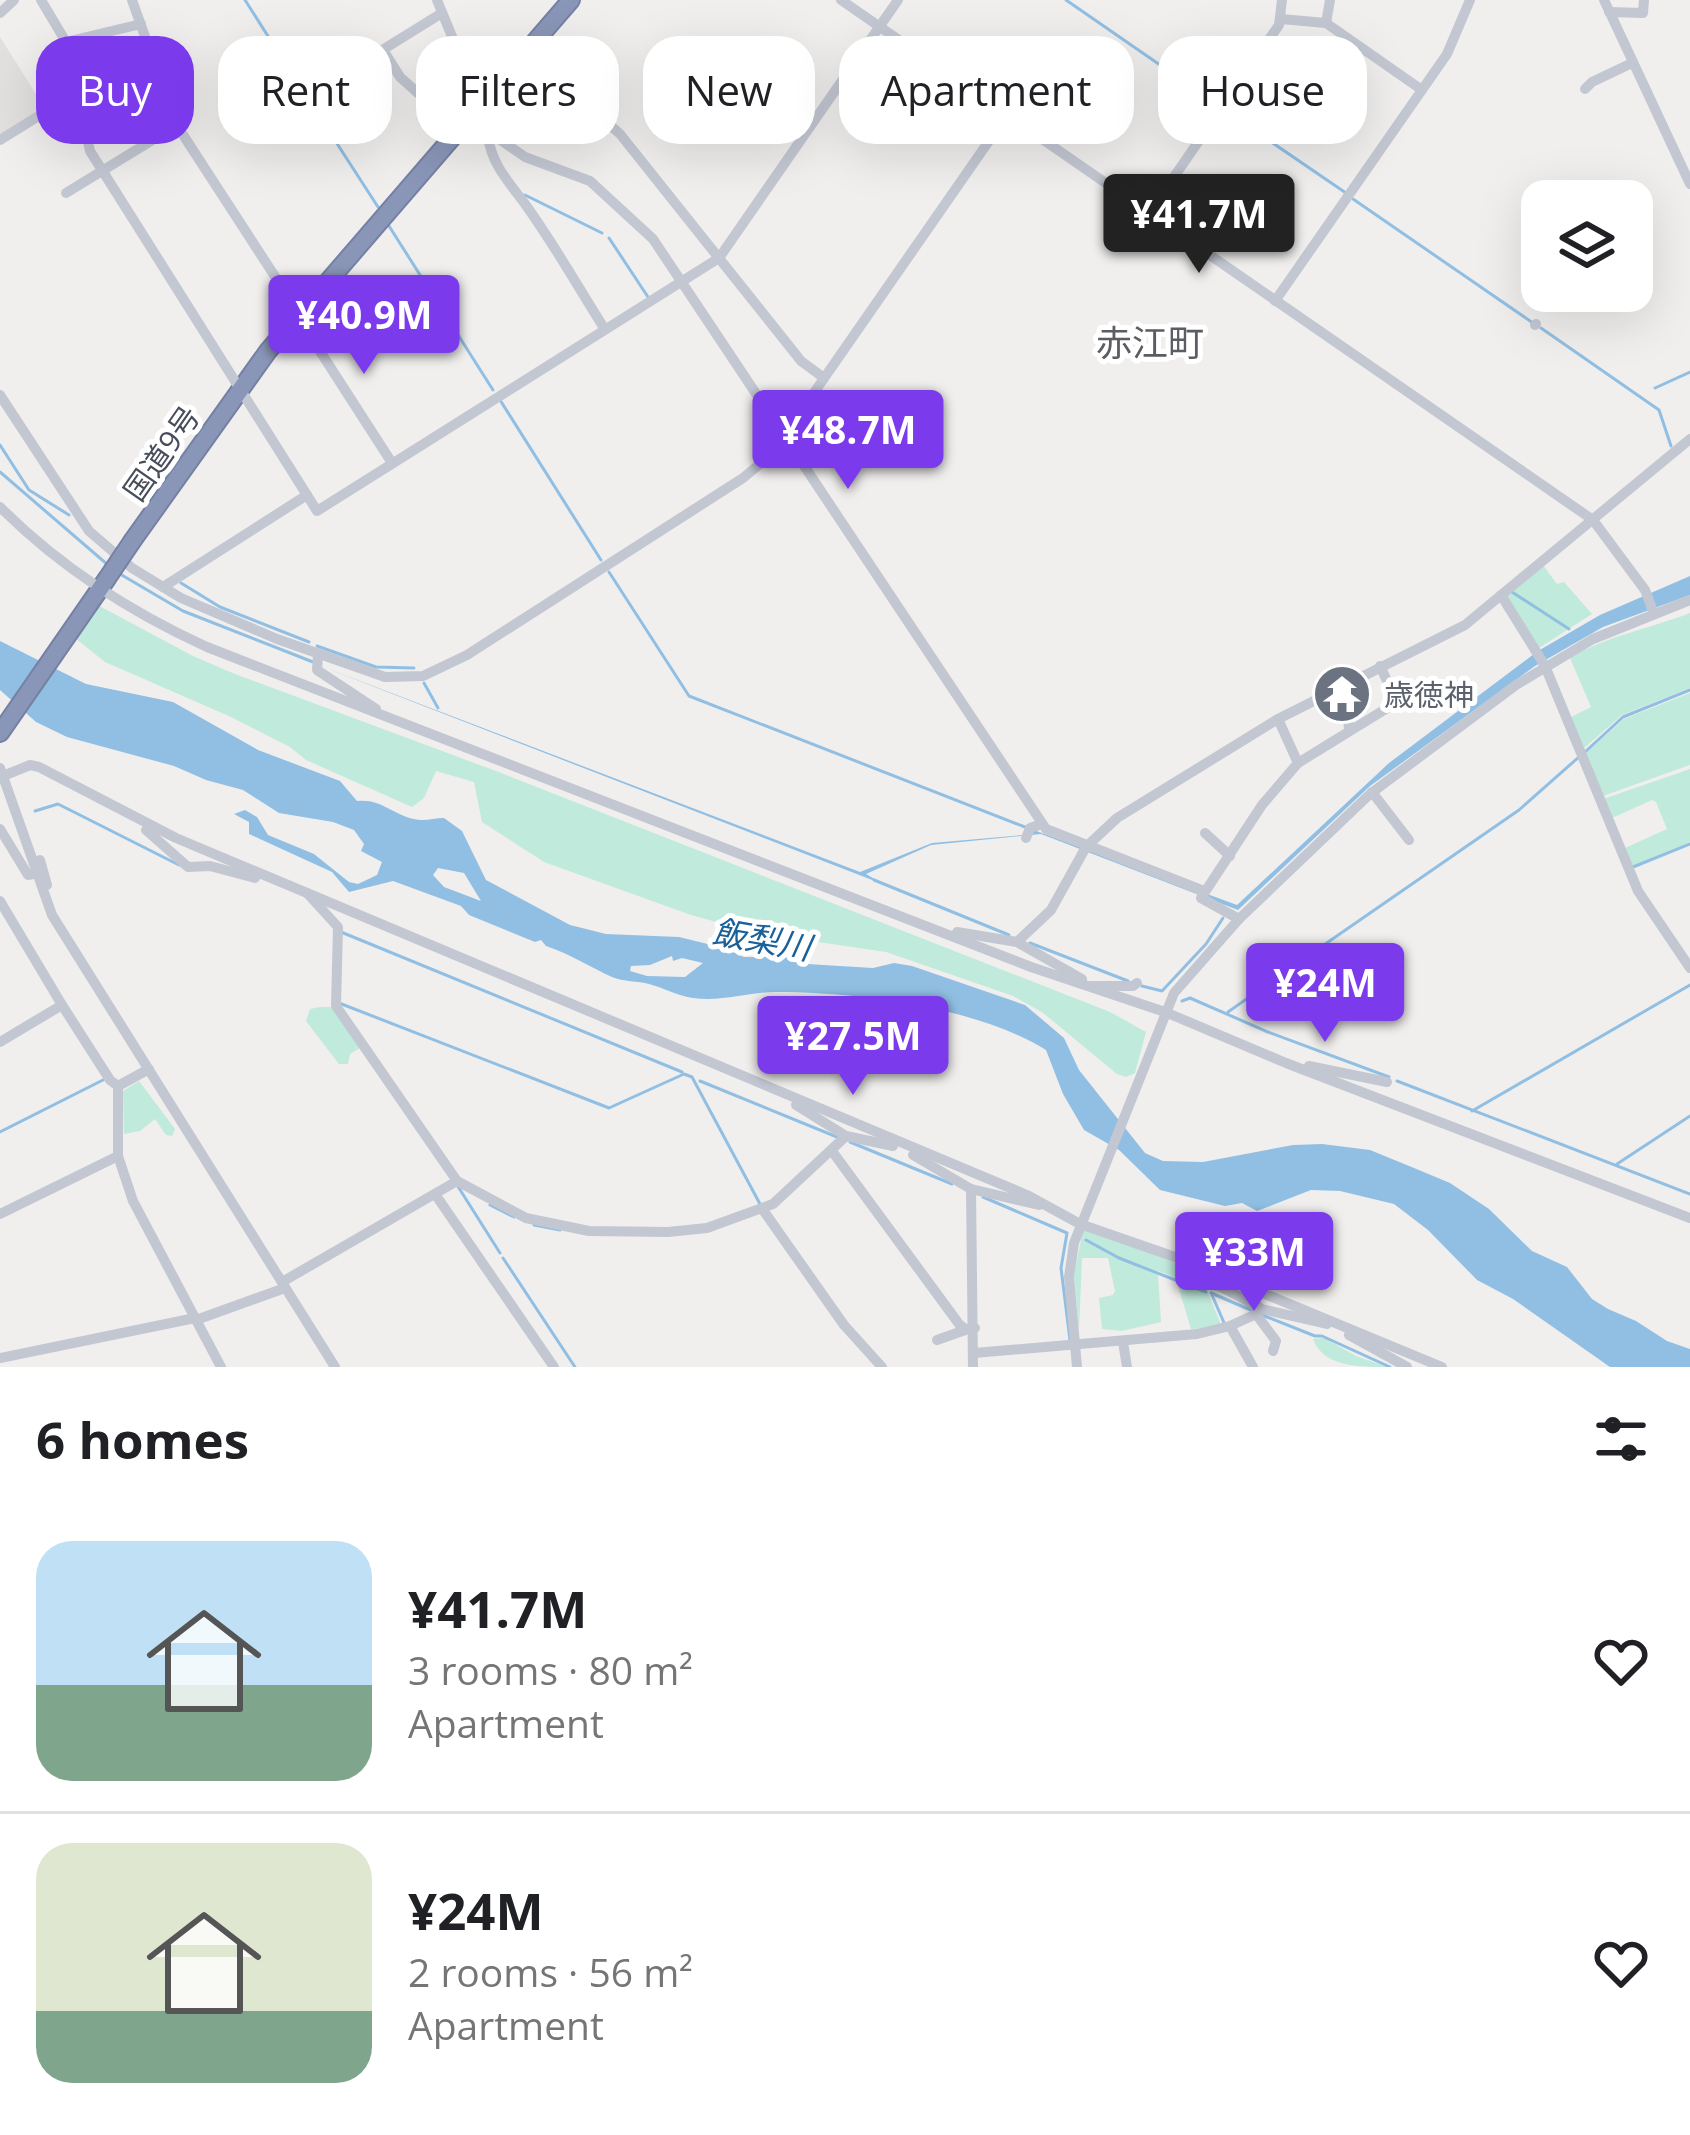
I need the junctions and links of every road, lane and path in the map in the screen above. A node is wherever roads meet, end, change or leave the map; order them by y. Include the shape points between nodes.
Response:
1 (14, 0) edge
2 (41, 0) edge
3 (132, 0) edge
4 (437, 0) edge
5 (571, 0) edge
6 (841, 0) edge
7 (898, 0) edge
8 (1282, 0) edge
9 (1330, 0) edge
10 (1470, 0) edge
11 (1644, 0) edge
12 (1607, 6) edge
13 (0, 13) edge
14 (442, 13) junction
15 (1281, 19) junction
16 (1326, 23) junction
17 (141, 24) junction
18 (880, 27) junction
19 (62, 36) edge
20 (90, 36) edge
21 (145, 36) edge
22 (451, 36) edge
23 (540, 36) edge
24 (893, 36) edge
25 (1632, 63) junction
26 (1585, 89) dead end
27 (1422, 90) junction
28 (416, 91) edge
29 (36, 118) edge
30 (619, 133) edge
31 (0, 140) edge
32 (88, 144) edge
33 (146, 144) edge
34 (189, 144) edge
35 (447, 144) edge
36 (489, 144) edge
37 (506, 144) edge
38 (986, 144) edge
39 (1048, 144) edge
40 (101, 171) junction
41 (1690, 184) edge
42 (66, 193) dead end
43 (1149, 213) junction
44 (719, 258) junction
45 (683, 279) junction
46 (1275, 301) junction
47 (299, 316) junction
48 (604, 328) junction
49 (824, 378) junction
50 (240, 386) junction
51 (0, 395) edge
52 (783, 435) junction
53 (1690, 439) edge
54 (392, 463) junction
55 (307, 495) junction
56 (0, 507) edge
57 (1593, 520) junction
58 (101, 586) junction
59 (163, 587) junction
60 (1501, 595) junction
61 (1690, 600) edge
62 (1654, 612) junction
63 (318, 655) junction
64 (1544, 664) junction
65 (1380, 666) junction
66 (1334, 688) junction
67 (377, 713) junction
68 (1278, 719) junction
69 (1349, 731) junction
70 (0, 733) edge
71 (1298, 764) junction
72 (2, 772) edge
73 (1372, 792) junction
74 (142, 822) junction
75 (0, 829) edge
76 (1204, 833) dead end
77 (1409, 840) dead end
78 (1085, 850) junction
79 (1229, 856) junction
80 (40, 860) dead end
81 (37, 873) junction
82 (268, 877) junction
83 (307, 893) junction
84 (1203, 893) junction
85 (0, 901) edge
86 (50, 908) junction
87 (1239, 919) junction
88 (943, 932) junction
89 (1017, 942) junction
90 (1690, 968) edge
91 (1136, 984) dead end
92 (1092, 987) junction
93 (62, 1005) junction
94 (1164, 1014) junction
95 (0, 1042) edge
96 (1286, 1063) junction
97 (148, 1069) junction
98 (1387, 1082) dead end
99 (118, 1086) junction
100 (785, 1094) junction
101 (846, 1136) junction
102 (904, 1145) junction
103 (832, 1151) junction
104 (118, 1156) junction
105 (457, 1181) junction
106 (971, 1189) junction
107 (435, 1194) junction
108 (1042, 1205) junction
109 (763, 1210) junction
110 (0, 1214) edge
111 (1690, 1217) edge
112 (1082, 1220) junction
113 (1167, 1254) junction
114 (284, 1285) junction
115 (1258, 1310) junction
116 (195, 1319) junction
117 (1335, 1325) junction
118 (1230, 1326) junction
119 (971, 1329) junction
120 (937, 1340) dead end
121 (1123, 1342) junction
122 (1075, 1346) junction
123 (1273, 1351) dead end
124 (0, 1358) edge
125 (974, 1360) edge
126 (221, 1367) edge
127 (335, 1367) edge
128 (554, 1367) edge
129 (882, 1367) edge
130 (1077, 1367) edge
131 (1127, 1367) edge
132 (1253, 1367) edge
133 (1407, 1367) edge
134 (1442, 1367) edge

1 - 13 street
2 - 19 street
3 - 17 street
4 - 14 street
5 - 23 highway, 国道9号
6 - 18 street
7 - 18 street
8 - 15 street
9 - 16 street
10 - 27 street via 1457,38
11 - 12 street via 1643,13
12 - 25 street
14 - 22 street
14 - 28 street via 381,51
15 - 16 street
15 - 43 street
16 - 27 street
17 - 20 street
17 - 21 street
18 - 24 street
18 - 44 street
25 - 26 street
25 - 41 street
27 - 46 street
29 - 31 street
30 - 44 street
32 - 40 street
33 - 40 street
34 - 47 street
35 - 47 highway, 国道9号
36 - 48 street
37 - 45 street via 594,184
38 - 49 street
39 - 43 street
40 - 42 street
40 - 50 street
43 - 46 street
44 - 45 street
44 - 49 street via 801,361
45 - 48 street
45 - 52 street
46 - 57 street
47 - 50 highway, 国道9号
47 - 54 street
48 - 54 street
49 - 52 street
50 - 55 street
50 - 58 highway, 国道9号, bridge
51 - 59 street via 88,531
52 - 63 street via 743,478 444,668 385,677
52 - 78 street via 1031,831
53 - 57 street
54 - 55 street via 317,511
55 - 59 street
56 - 58 street
57 - 60 street
57 - 62 street
58 - 67 street via 192,641
58 - 70 highway, 国道9号
59 - 63 street
60 - 64 street
60 - 65 street via 1465,626
61 - 62 street
62 - 64 street
63 - 67 street via 318,671
64 - 73 street
64 - 90 street via 1638,891
65 - 66 street
65 - 69 street via 1397,702
66 - 68 street
66 - 69 street
67 - 88 street
68 - 71 street
68 - 78 street via 1117,818
69 - 71 street
71 - 79 street
72 - 74 street via 39,767
72 - 81 street
73 - 77 street
73 - 87 street
74 - 82 street
74 - 82 street via 188,868
75 - 81 street via 26,873
76 - 79 street
78 - 84 street
78 - 89 street via 1052,910
79 - 84 street
80 - 86 street
81 - 86 street
82 - 83 street
83 - 100 street
83 - 105 street via 338,927 335,1006
84 - 87 street
85 - 93 street
86 - 97 street
87 - 94 street via 1186,974
88 - 89 street
88 - 92 street
89 - 92 street
91 - 92 street
92 - 94 street
93 - 95 street
93 - 99 street
94 - 96 street
94 - 112 street
96 - 98 street
96 - 111 street
97 - 99 street
97 - 114 street
99 - 104 street
100 - 101 street
100 - 102 street
101 - 102 street
101 - 103 street
102 - 106 street
102 - 108 street
103 - 109 street
103 - 119 street via 959,1324
104 - 110 street
104 - 116 street via 133,1202
105 - 107 street
105 - 109 street via 526,1218 589,1231 707,1228
106 - 108 street
106 - 119 street
107 - 114 street
107 - 128 street
108 - 112 street
109 - 129 street
112 - 113 street
112 - 122 street via 1070,1277
113 - 115 street
113 - 117 street
114 - 116 street
114 - 127 street
115 - 117 street
115 - 118 street
115 - 123 street via 1277,1342
116 - 124 street
116 - 126 street
117 - 133 street
117 - 134 street
118 - 121 street
118 - 132 street
119 - 120 street
119 - 125 street
121 - 122 street
121 - 131 street
122 - 125 street
122 - 130 street

